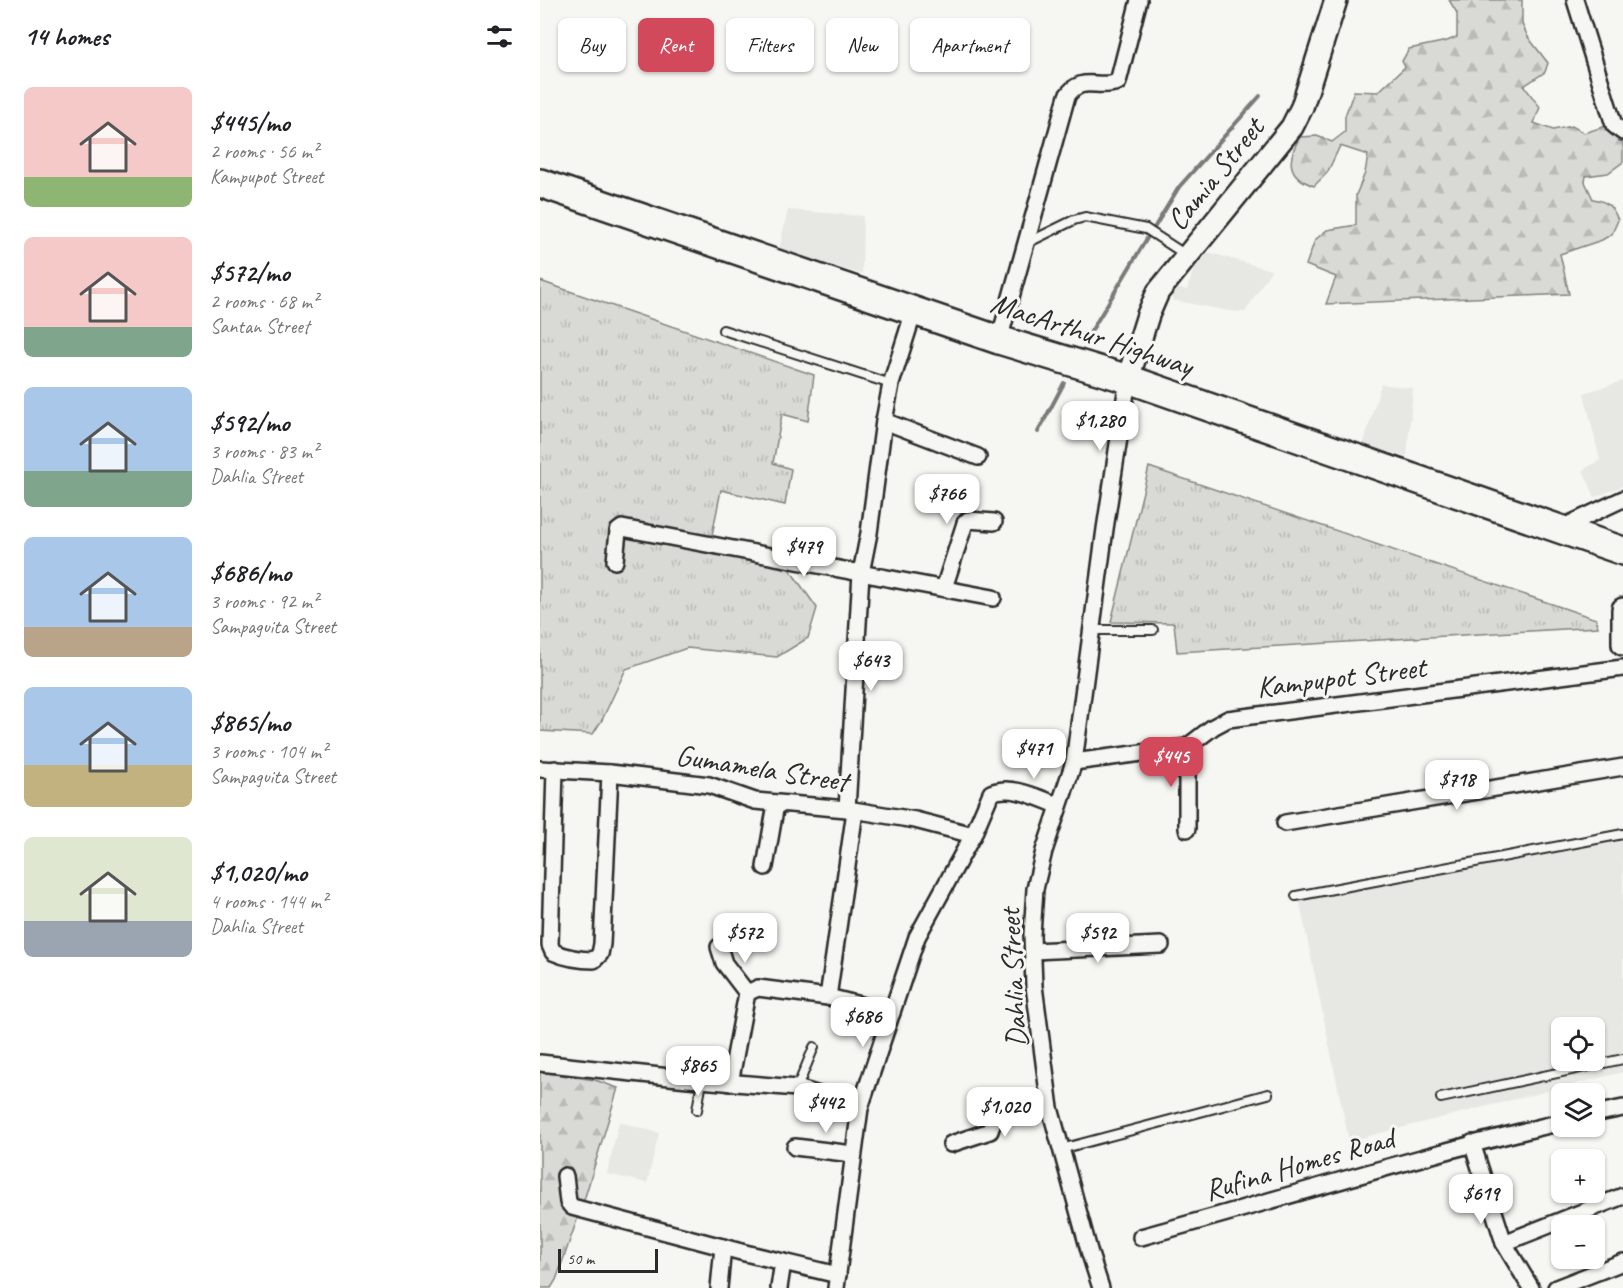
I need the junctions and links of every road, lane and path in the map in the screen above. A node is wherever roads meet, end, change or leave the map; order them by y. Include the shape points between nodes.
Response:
1 (1139, 0) edge
2 (1336, 0) edge
3 (1575, 0) edge
4 (1623, 132) edge
5 (540, 183) edge
6 (1026, 244) junction
7 (1188, 256) junction
8 (914, 311) junction
9 (723, 330) dead end
10 (999, 340) junction
11 (1128, 379) junction
12 (891, 384) junction
13 (884, 421) junction
14 (978, 457) dead end
15 (1623, 499) edge
16 (994, 522) dead end
17 (1559, 529) junction
18 (1623, 551) edge
19 (615, 561) dead end
20 (861, 573) junction
21 (944, 588) junction
22 (993, 598) dead end
23 (1623, 609) edge
24 (1092, 630) junction
25 (1153, 630) dead end
26 (1623, 644) edge
27 (1623, 668) edge
28 (1187, 747) junction
29 (1074, 762) junction
30 (1623, 767) edge
31 (548, 769) edge
32 (609, 773) junction
33 (776, 804) junction
34 (1059, 805) junction
35 (851, 810) junction
36 (1285, 823) dead end
37 (1187, 829) dead end
38 (1623, 834) edge
39 (973, 835) junction
40 (765, 867) dead end
41 (1296, 896) dead end
42 (1161, 945) dead end
43 (719, 947) dead end
44 (1033, 951) junction
45 (747, 993) junction
46 (828, 997) junction
47 (892, 1013) junction
48 (814, 1047) dead end
49 (1623, 1059) edge
50 (540, 1063) edge
51 (702, 1081) junction
52 (730, 1083) junction
53 (797, 1088) junction
54 (1268, 1094) dead end
55 (1441, 1098) dead end
56 (860, 1108) junction
57 (1050, 1108) junction
58 (1623, 1108) edge
59 (697, 1110) dead end
60 (1605, 1112) edge
61 (1551, 1125) edge
62 (1472, 1143) junction
63 (951, 1144) dead end
64 (795, 1147) dead end
65 (1061, 1149) junction
66 (853, 1154) junction
67 (566, 1176) dead end
68 (1623, 1197) edge
69 (1141, 1237) dead end
70 (1504, 1243) junction
71 (723, 1247) junction
72 (783, 1262) junction
73 (1623, 1262) edge
74 (837, 1282) edge
75 (719, 1288) edge
76 (779, 1288) edge
77 (1101, 1288) edge
78 (1531, 1288) edge
79 (1556, 1288) edge

1 - 6 street via 1118,82 1108,86 1082,83 1067,96
2 - 7 street, Camia Street via 1292,127
3 - 4 street via 1614,125
5 - 8 highway, MacArthur Highway
6 - 7 lane via 1085,218 1146,229
6 - 10 street
7 - 11 street, Camia Street via 1158,292
8 - 10 highway, MacArthur Highway
8 - 12 street
9 - 12 lane
10 - 11 highway, MacArthur Highway
11 - 17 highway, MacArthur Highway
11 - 24 street, Dahlia Street
12 - 13 street
13 - 14 street
13 - 20 street
15 - 17 street
16 - 21 street via 968,520
17 - 18 highway, MacArthur Highway
19 - 20 street via 618,531 622,528
20 - 21 street
20 - 35 street
21 - 22 street
23 - 26 street
24 - 25 lane
24 - 29 street, Dahlia Street
27 - 28 street, Kampupot Street via 1228,719
28 - 29 street
28 - 37 street
29 - 34 street, Dahlia Street
30 - 36 street
31 - 32 street, Gumamela Street
31 - 32 street via 550,945 553,952 582,960 594,960 602,944
32 - 33 street, Gumamela Street via 709,785
33 - 35 street, Gumamela Street
33 - 40 street
34 - 39 street via 1002,789 991,793
34 - 44 street, Dahlia Street via 1035,889
35 - 39 street, Gumamela Street via 915,820
35 - 46 street
38 - 41 lane
39 - 47 street via 917,937
42 - 44 street
43 - 45 street via 724,963
44 - 57 street, Dahlia Street
45 - 46 street via 758,988
45 - 52 street
46 - 47 street
47 - 56 street
48 - 53 lane
49 - 55 lane
50 - 51 street
51 - 52 street
51 - 59 lane
52 - 53 street
53 - 56 street
54 - 65 lane
56 - 66 street
57 - 63 street via 995,1116 990,1131
57 - 65 street, Dahlia Street
58 - 60 street
61 - 62 street, Rufina Homes Road
62 - 69 street, Rufina Homes Road
62 - 70 street
64 - 66 street
65 - 77 street, Dahlia Street
66 - 74 street
67 - 71 street via 572,1207
68 - 70 street
70 - 78 street
71 - 72 street
71 - 75 street
72 - 74 street
72 - 76 street
73 - 79 street

